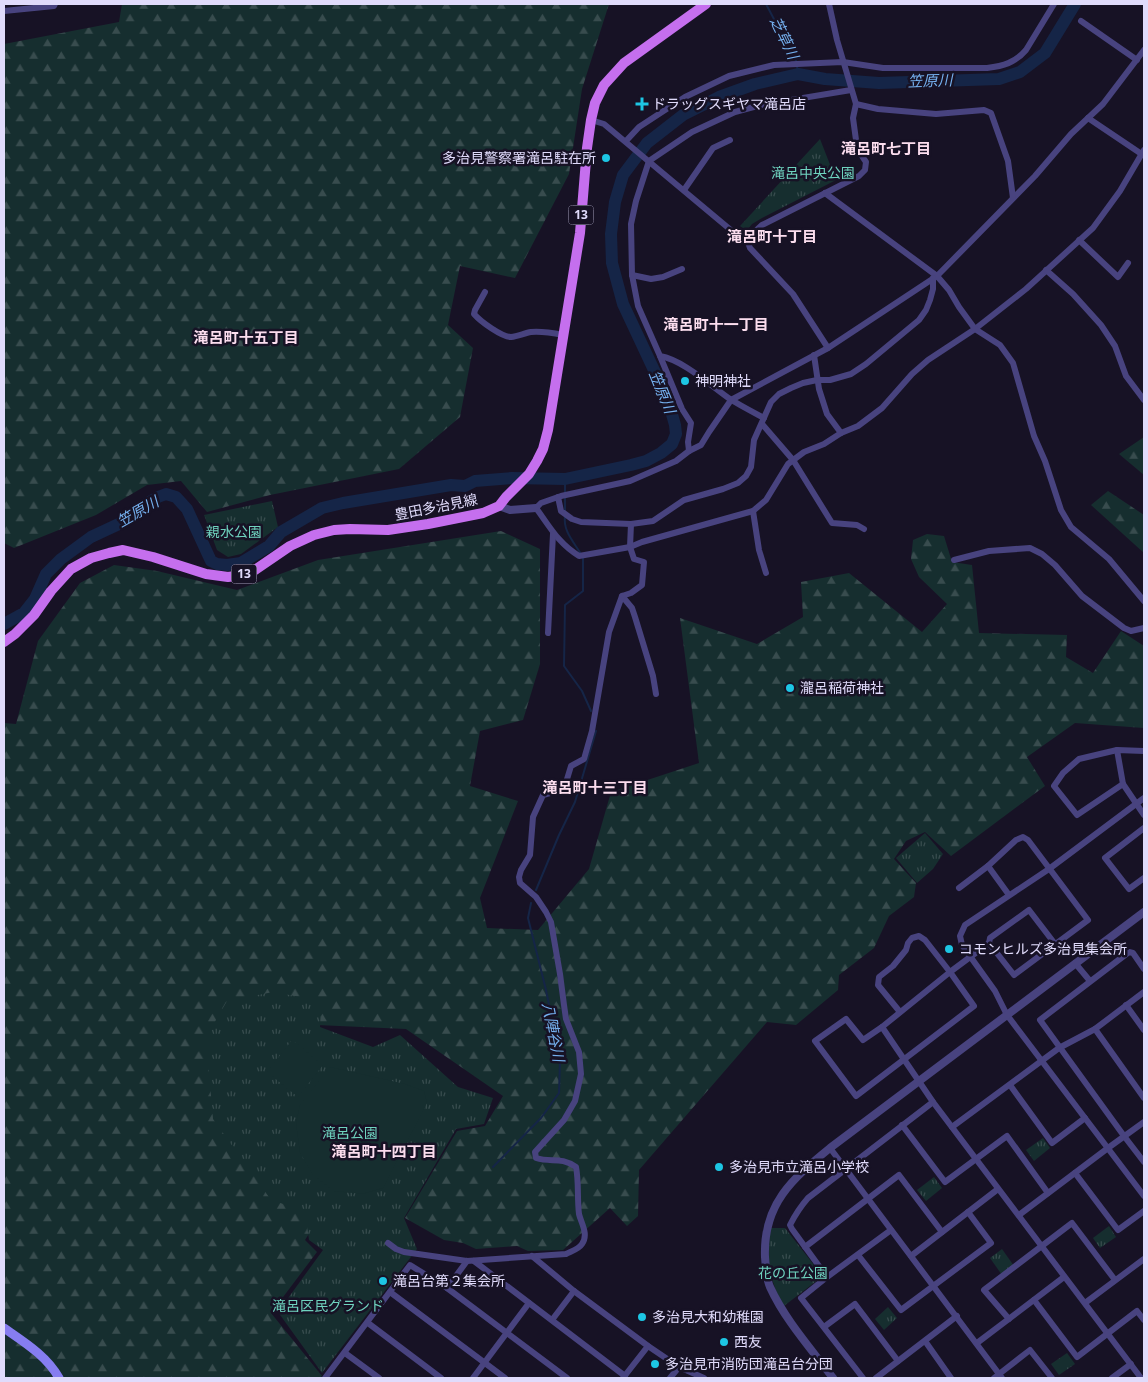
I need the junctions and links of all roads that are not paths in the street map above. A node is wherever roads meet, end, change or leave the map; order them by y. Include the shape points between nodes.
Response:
1 (54, 4) edge
2 (706, 4) edge
3 (829, 4) edge
4 (1054, 4) edge
5 (4, 12) edge
6 (1081, 21) dead end
7 (1144, 50) edge
8 (1136, 60) junction
9 (843, 62) junction
10 (852, 90) junction
11 (856, 104) junction
12 (1088, 118) junction
13 (591, 120) junction
14 (730, 140) dead end
15 (626, 141) junction
16 (1144, 153) edge
17 (649, 161) junction
18 (684, 190) junction
19 (825, 193) junction
20 (1013, 198) junction
21 (747, 239) junction
22 (1079, 240) junction
23 (1128, 263) dead end
24 (682, 270) dead end
25 (1046, 270) junction
26 (632, 275) junction
27 (935, 277) junction
28 (485, 292) dead end
29 (975, 329) junction
30 (563, 335) junction
31 (828, 348) junction
32 (814, 354) junction
33 (660, 356) junction
34 (817, 380) junction
35 (731, 400) junction
36 (1144, 400) edge
37 (763, 421) junction
38 (841, 433) junction
39 (689, 451) junction
40 (793, 460) junction
41 (559, 496) junction
42 (499, 506) junction
43 (536, 508) junction
44 (754, 511) junction
45 (631, 524) junction
46 (864, 529) dead end
47 (553, 534) junction
48 (630, 547) junction
49 (954, 560) dead end
50 (766, 573) dead end
51 (622, 596) junction
52 (1144, 601) edge
53 (1144, 628) edge
54 (548, 633) dead end
55 (4, 642) edge
56 (656, 694) dead end
57 (1117, 750) junction
58 (1144, 751) edge
59 (1122, 784) junction
60 (1144, 798) edge
61 (1136, 804) junction
62 (1144, 815) edge
63 (1144, 828) edge
64 (988, 866) junction
65 (1049, 869) junction
66 (1144, 878) edge
67 (959, 888) dead end
68 (1008, 895) junction
69 (1144, 912) edge
70 (988, 943) junction
71 (1055, 944) junction
72 (970, 957) junction
73 (1076, 963) junction
74 (1144, 969) edge
75 (950, 972) junction
76 (1090, 982) junction
77 (1144, 992) edge
78 (1126, 1005) junction
79 (900, 1012) junction
80 (1007, 1015) junction
81 (882, 1027) junction
82 (1095, 1029) junction
83 (1144, 1030) edge
84 (1059, 1048) junction
85 (905, 1059) junction
86 (1042, 1060) junction
87 (918, 1082) junction
88 (1010, 1085) junction
89 (1144, 1098) edge
90 (933, 1102) junction
91 (1085, 1118) junction
92 (1144, 1122) edge
93 (902, 1125) junction
94 (952, 1127) junction
95 (1124, 1136) junction
96 (830, 1148) junction
97 (1108, 1148) junction
98 (975, 1159) junction
99 (1144, 1162) edge
100 (845, 1169) junction
101 (1075, 1174) junction
102 (998, 1189) junction
103 (1048, 1193) junction
104 (1144, 1196) edge
105 (868, 1200) junction
106 (1144, 1211) edge
107 (968, 1212) junction
108 (1019, 1216) junction
109 (891, 1230) junction
110 (942, 1232) junction
111 (388, 1243) dead end
112 (1041, 1246) junction
113 (805, 1247) junction
114 (858, 1255) junction
115 (532, 1256) junction
116 (911, 1256) junction
117 (470, 1261) junction
118 (1143, 1261) edge
119 (827, 1277) junction
120 (1064, 1277) junction
121 (1115, 1280) junction
122 (934, 1287) junction
123 (447, 1288) junction
124 (574, 1291) junction
125 (390, 1292) junction
126 (1034, 1300) junction
127 (529, 1303) junction
128 (1085, 1303) junction
129 (956, 1316) junction
130 (1009, 1319) junction
131 (552, 1320) junction
132 (1144, 1320) edge
133 (368, 1322) junction
134 (824, 1327) junction
135 (4, 1328) edge
136 (508, 1333) junction
137 (1107, 1334) junction
138 (924, 1341) junction
139 (977, 1343) junction
140 (648, 1346) junction
141 (345, 1353) junction
142 (898, 1361) junction
143 (484, 1363) junction
144 (1131, 1364) junction
145 (679, 1367) junction
146 (624, 1377) edge
147 (999, 1377) edge
148 (60, 1378) edge
149 (325, 1378) edge
150 (379, 1378) edge
151 (441, 1378) edge
152 (474, 1378) edge
153 (505, 1378) edge
154 (567, 1378) edge
155 (670, 1378) edge
156 (704, 1378) edge
157 (833, 1378) edge
158 (863, 1378) edge
159 (876, 1378) edge
160 (951, 1378) edge
161 (1052, 1378) edge
162 (1112, 1378) edge
163 (1141, 1378) edge

1 - 5 street
2 - 13 main road, 豊田多治見線 / 13 via 624,63 604,85
3 - 9 street
4 - 9 street via 1020,57 998,67 884,68
6 - 8 street
7 - 8 street
8 - 12 street via 1103,104
9 - 10 street
9 - 15 street via 792,64 729,76 685,97 639,127
10 - 11 street
10 - 17 street via 735,112 692,132
11 - 19 street via 853,118 856,140 866,162 865,170
11 - 20 street via 936,114 984,110 991,113 1008,160
12 - 16 street
12 - 20 street
13 - 15 street via 604,124
13 - 30 main road, 豊田多治見線 / 13 via 580,233
14 - 18 street via 713,148
15 - 17 street
16 - 22 street via 1093,228
17 - 18 street
17 - 26 street via 631,224
18 - 21 street via 732,231
19 - 21 street via 762,224
19 - 27 street
20 - 27 street
21 - 31 street via 750,248 793,294
22 - 23 street via 1118,277
22 - 25 street
24 - 26 street via 651,279
25 - 29 street
25 - 36 street via 1101,325 1115,346 1126,376
26 - 33 street via 638,306
27 - 29 street via 949,290
27 - 31 street
27 - 34 street via 926,310 914,325 851,374
28 - 30 street via 474,314 491,328 511,337 538,332
29 - 38 street via 928,360 882,408 858,426
29 - 52 street via 1000,344 1013,363 1034,436 1061,510 1071,527 1109,559
30 - 42 main road, 豊田多治見線 / 13 via 548,430 540,455 529,474
31 - 32 street
32 - 34 street
32 - 35 street
33 - 35 street via 668,357
33 - 39 street via 691,423
34 - 37 street via 779,394 771,402
34 - 38 street via 827,414
35 - 37 street
35 - 39 street via 701,445
37 - 40 street
37 - 45 street via 754,440 751,467 738,483 684,500 653,521
38 - 40 street
39 - 41 street via 670,464 630,481
40 - 44 street via 766,500
40 - 46 street via 832,523 857,525
41 - 43 street
41 - 45 street via 561,511 572,519
42 - 43 street via 510,510
42 - 55 main road, 豊田多治見線 / 13 via 483,513 428,524 388,530 334,530 314,535 290,546 249,574 228,577 206,574 123,550 100,555 71,569 34,615
43 - 47 street
44 - 48 street
44 - 50 street via 759,550
45 - 48 street
47 - 48 street via 566,549 579,556
47 - 54 street
48 - 51 street via 634,559 644,562 642,585
49 - 53 street via 1030,548 1055,565 1082,596 1118,624 1131,630
51 - 56 street via 636,618
51 - 115 street via 608,632 592,731 584,759 571,766 564,789 543,796 532,817 530,855 519,877 520,883 536,897 551,922 566,1018 579,1052 580,1074 575,1101 564,1120 535,1152 536,1158 568,1161 576,1167 580,1214 586,1234 576,1250 566,1254
57 - 58 street
57 - 59 street
57 - 59 street via 1079,759 1054,786 1077,815
59 - 61 street
60 - 61 street
61 - 62 street
61 - 65 street
63 - 66 street via 1105,858 1129,890
64 - 65 street via 1023,837
64 - 67 street
64 - 68 street
65 - 68 street
65 - 71 street via 1088,920
68 - 72 street via 965,925 960,936
69 - 73 street
70 - 71 street via 1014,975
70 - 71 street via 990,938 1029,910
70 - 72 street
72 - 75 street
72 - 80 street via 995,991
73 - 76 street
73 - 80 street
74 - 76 street via 1129,952
75 - 79 street
75 - 79 street via 925,940 919,936 912,938 893,966 879,977 878,985
75 - 85 street via 974,1006
76 - 84 street via 1040,1020
77 - 78 street
78 - 82 street
78 - 83 street
79 - 81 street
80 - 86 street
80 - 87 street
81 - 85 street
81 - 85 street via 863,1040 846,1019 815,1042 856,1096
82 - 84 street
82 - 89 street
84 - 86 street
84 - 95 street
85 - 87 street
86 - 88 street
86 - 91 street
87 - 90 street
87 - 96 street
88 - 91 street via 1052,1143
88 - 94 street
90 - 93 street
90 - 94 street
91 - 97 street
92 - 95 street
93 - 98 street via 944,1182
93 - 100 street
94 - 98 street
95 - 97 street
95 - 99 street
96 - 100 street
96 - 157 street via 799,1174 782,1194 773,1210 765,1244 769,1285 776,1300
97 - 101 street
97 - 104 street
98 - 102 street
98 - 103 street via 1007,1136
100 - 105 street
100 - 113 street via 808,1198 794,1217 790,1225
101 - 103 street
101 - 106 street via 1118,1230
102 - 107 street
102 - 108 street
103 - 108 street
105 - 109 street
105 - 110 street via 899,1175
105 - 113 street
107 - 110 street
107 - 122 street via 991,1243
108 - 112 street
109 - 114 street
109 - 116 street
110 - 116 street
111 - 117 street via 404,1252
112 - 120 street
112 - 121 street via 1072,1223
112 - 130 street via 984,1290
113 - 119 street
114 - 119 street
114 - 122 street via 901,1310
115 - 117 street
115 - 124 street
116 - 122 street
117 - 123 street
117 - 127 street
118 - 121 street
119 - 134 street via 802,1298
120 - 126 street
120 - 128 street
121 - 128 street
122 - 129 street
123 - 125 street via 410,1265
123 - 136 street
124 - 131 street
124 - 140 street
125 - 133 street
125 - 143 street
126 - 130 street
126 - 137 street via 1077,1357
127 - 131 street
127 - 136 street
128 - 137 street
129 - 138 street
129 - 139 street
130 - 139 street
131 - 146 street
132 - 137 street via 1138,1311
133 - 141 street
133 - 151 street
134 - 142 street via 855,1304
134 - 158 street
135 - 148 main road via 39,1353
136 - 143 street
136 - 154 street
137 - 144 street
138 - 142 street
138 - 160 street
139 - 147 street
140 - 145 street
140 - 146 street
141 - 149 street
141 - 150 street
142 - 159 street
143 - 152 street
143 - 153 street
144 - 162 street
144 - 163 street
145 - 155 street
145 - 156 street
147 - 161 street via 1030,1350

